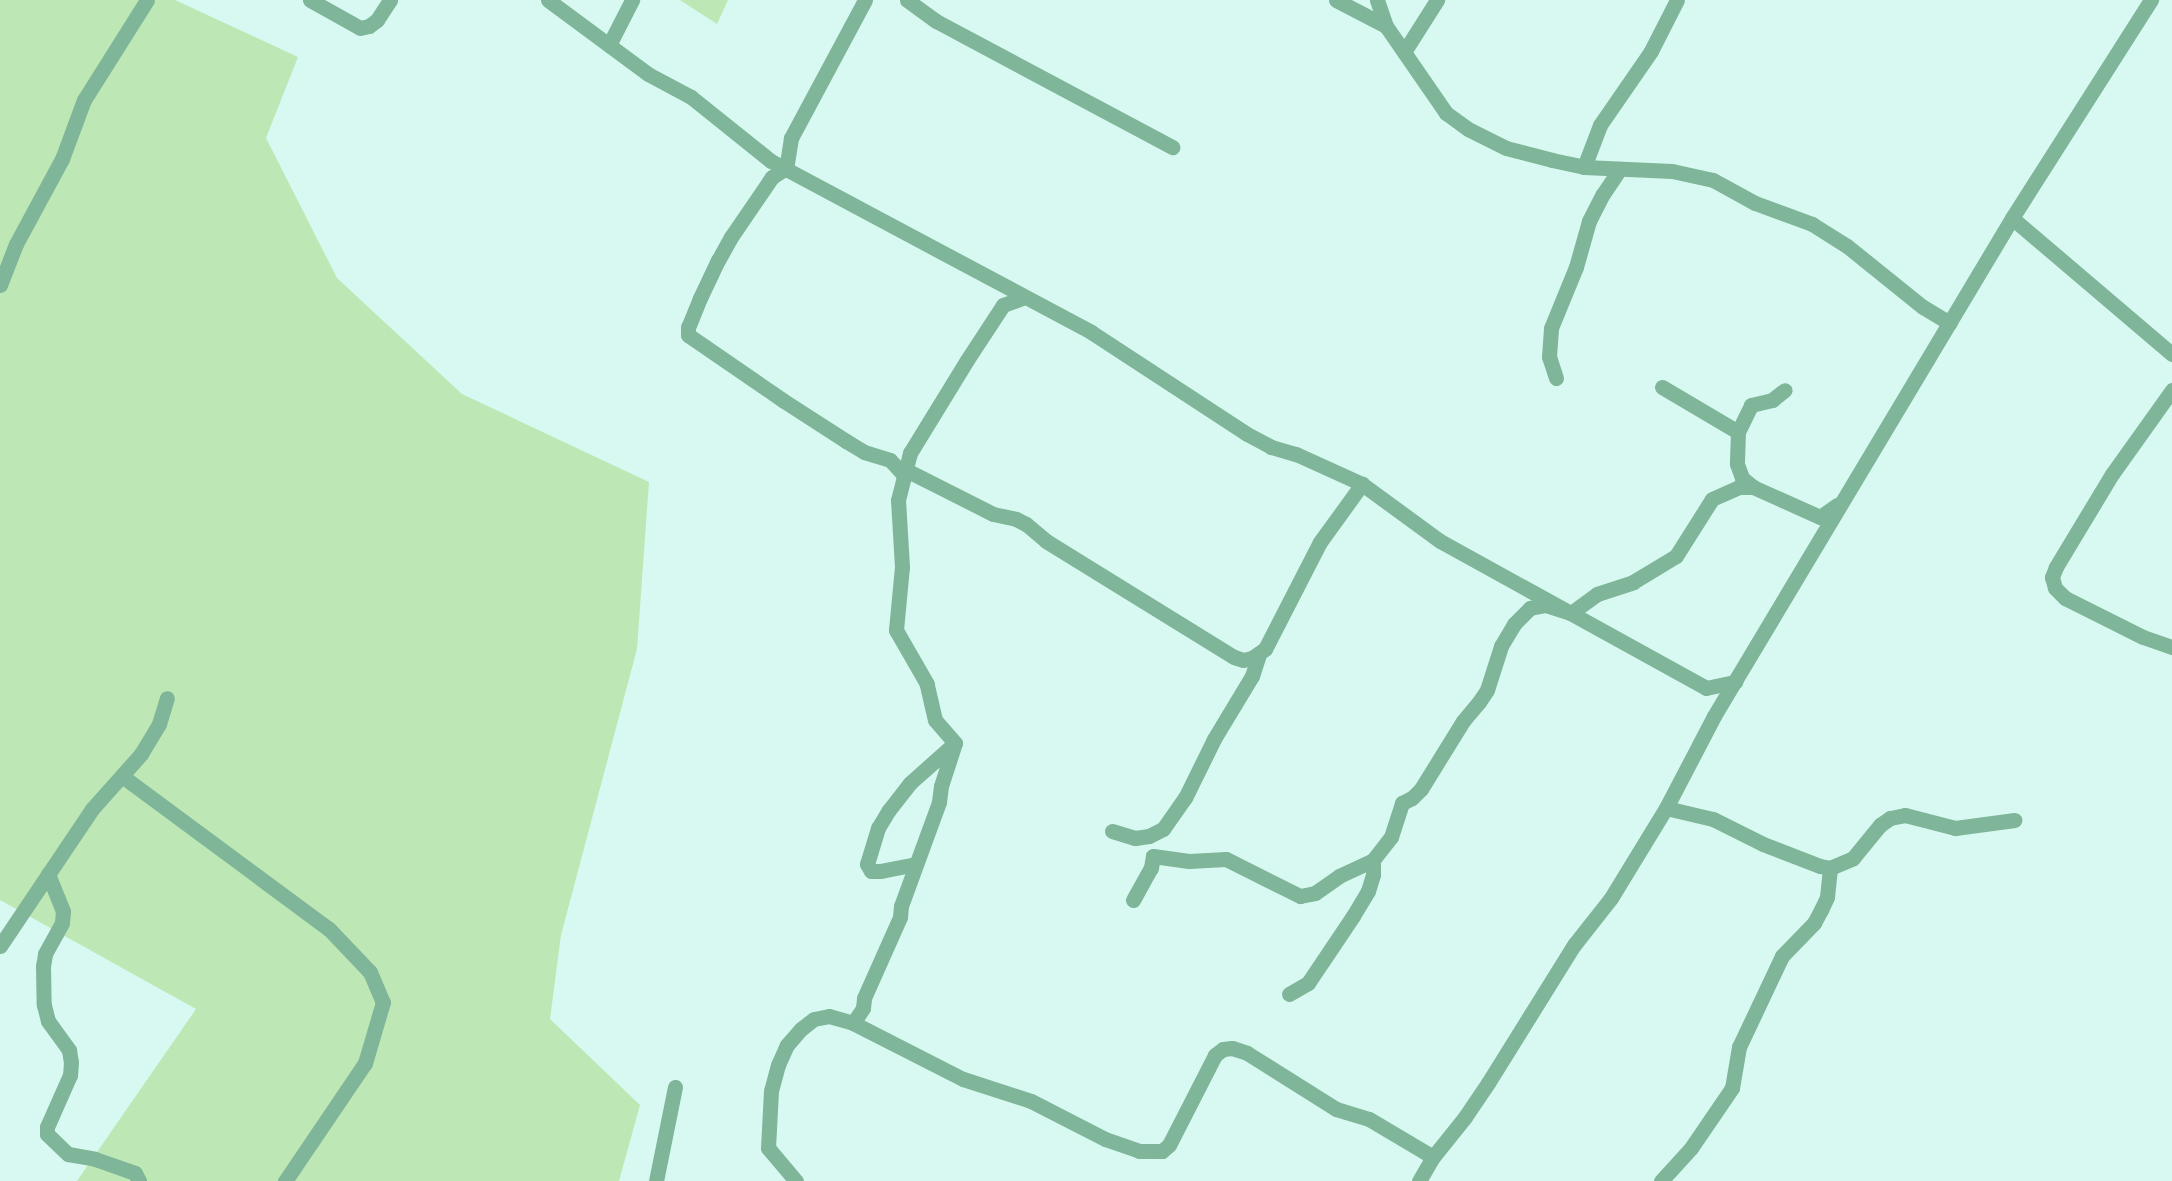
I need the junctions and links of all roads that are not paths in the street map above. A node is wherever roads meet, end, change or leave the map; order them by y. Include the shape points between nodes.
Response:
1 (147, 0) edge
2 (310, 0) edge
3 (390, 0) edge
4 (548, 0) edge
5 (632, 0) edge
6 (865, 0) edge
7 (907, 0) edge
8 (1336, 0) edge
9 (1377, 0) edge
10 (1437, 0) edge
11 (1677, 0) edge
12 (2151, 0) edge
13 (1386, 26) junction
14 (609, 45) junction
15 (1404, 52) junction
16 (1172, 147) dead end
17 (771, 161) junction
18 (1584, 167) junction
19 (786, 168) junction
20 (1620, 169) junction
21 (772, 177) junction
22 (2012, 218) junction
23 (0, 285) edge
24 (1022, 298) junction
25 (1950, 323) junction
26 (2172, 354) edge
27 (1556, 378) dead end
28 (1662, 387) dead end
29 (1785, 390) dead end
30 (2172, 390) edge
31 (1738, 432) junction
32 (910, 453) junction
33 (890, 460) junction
34 (905, 472) junction
35 (1362, 484) junction
36 (1753, 487) junction
37 (1851, 487) junction
38 (1571, 613) junction
39 (2172, 647) edge
40 (1259, 654) junction
41 (1735, 682) junction
42 (1706, 688) junction
43 (167, 698) dead end
44 (1714, 716) junction
45 (955, 743) junction
46 (122, 776) junction
47 (1666, 808) junction
48 (2014, 820) dead end
49 (1163, 830) junction
50 (1112, 831) dead end
51 (1153, 856) junction
52 (1373, 860) junction
53 (916, 864) junction
54 (1830, 868) junction
55 (48, 874) junction
56 (1133, 900) dead end
57 (0, 946) edge
58 (1289, 994) dead end
59 (853, 1023) junction
60 (675, 1087) dead end
61 (1433, 1157) junction
62 (139, 1181) edge
63 (285, 1181) edge
64 (656, 1181) edge
65 (796, 1181) edge
66 (1419, 1181) edge
67 (1661, 1181) edge

1 - 23 street via 84,100 62,159 16,244
2 - 3 street via 360,28 377,20
4 - 14 street
5 - 14 street
6 - 19 street via 791,138
7 - 16 street via 936,21
8 - 13 street
9 - 13 street
10 - 15 street
11 - 18 street via 1651,51 1600,125
12 - 22 street
13 - 15 street
14 - 17 street via 648,74 691,97
15 - 18 street via 1446,113 1468,129 1506,148
17 - 19 street
17 - 21 street
18 - 20 street
19 - 21 street
19 - 24 street
20 - 25 street via 1672,171 1713,180 1755,203 1812,224
20 - 27 street via 1589,221 1576,267 1551,328 1549,357
21 - 33 street via 718,260 688,335 864,452
22 - 25 street
22 - 26 street
24 - 32 street via 1003,305 995,314
24 - 35 street via 1091,332 1247,434
25 - 37 street
28 - 31 street
29 - 31 street via 1772,400 1751,405
30 - 39 street via 2112,474 2052,577 2055,588 2065,598
31 - 36 street via 1737,464 1742,478
32 - 33 street
32 - 34 street
33 - 34 street
34 - 40 street via 993,514 1026,524 1046,541 1234,657 1243,660
34 - 45 street via 897,512 902,567 896,630 927,684 934,720
35 - 38 street via 1440,541
35 - 40 street via 1320,542
36 - 37 street via 1820,517 1832,510
36 - 38 street via 1739,487 1712,499 1676,556 1633,582 1597,594
37 - 41 street
38 - 42 street
38 - 52 street via 1538,606 1530,608 1514,624 1501,646 1487,690 1420,789 1402,803 1398,824
40 - 49 street via 1252,676
41 - 42 street
41 - 44 street
42 - 44 street
43 - 46 street via 159,724
44 - 47 street
45 - 53 street
45 - 53 street via 910,783 889,810 878,828 867,864 871,871
46 - 55 street via 92,809
46 - 63 street via 329,929 370,972 382,1002 365,1063
47 - 54 street via 1713,819 1763,844
47 - 61 street via 1466,1117
48 - 54 street via 1955,828 1905,815 1890,818 1853,858
49 - 50 street via 1135,837
49 - 51 street
51 - 52 street via 1190,861 1226,859 1300,896 1315,892
51 - 56 street via 1151,868
52 - 58 street via 1368,891 1353,916 1308,983
53 - 59 street via 892,940
54 - 67 street via 1827,897 1821,910 1814,923 1782,956 1739,1047 1732,1088 1691,1148
55 - 57 street
55 - 62 street via 63,911 62,923 45,954 44,1005 48,1021 69,1050 71,1062 70,1075 47,1134 68,1154 135,1173
59 - 61 street via 963,1079 1031,1101 1104,1139 1139,1151 1162,1150 1169,1145 1215,1055 1232,1048 1247,1053 1336,1109 1369,1119
59 - 65 street via 829,1016 814,1019 788,1045 778,1065 771,1090 768,1148
60 - 64 street
61 - 66 street

